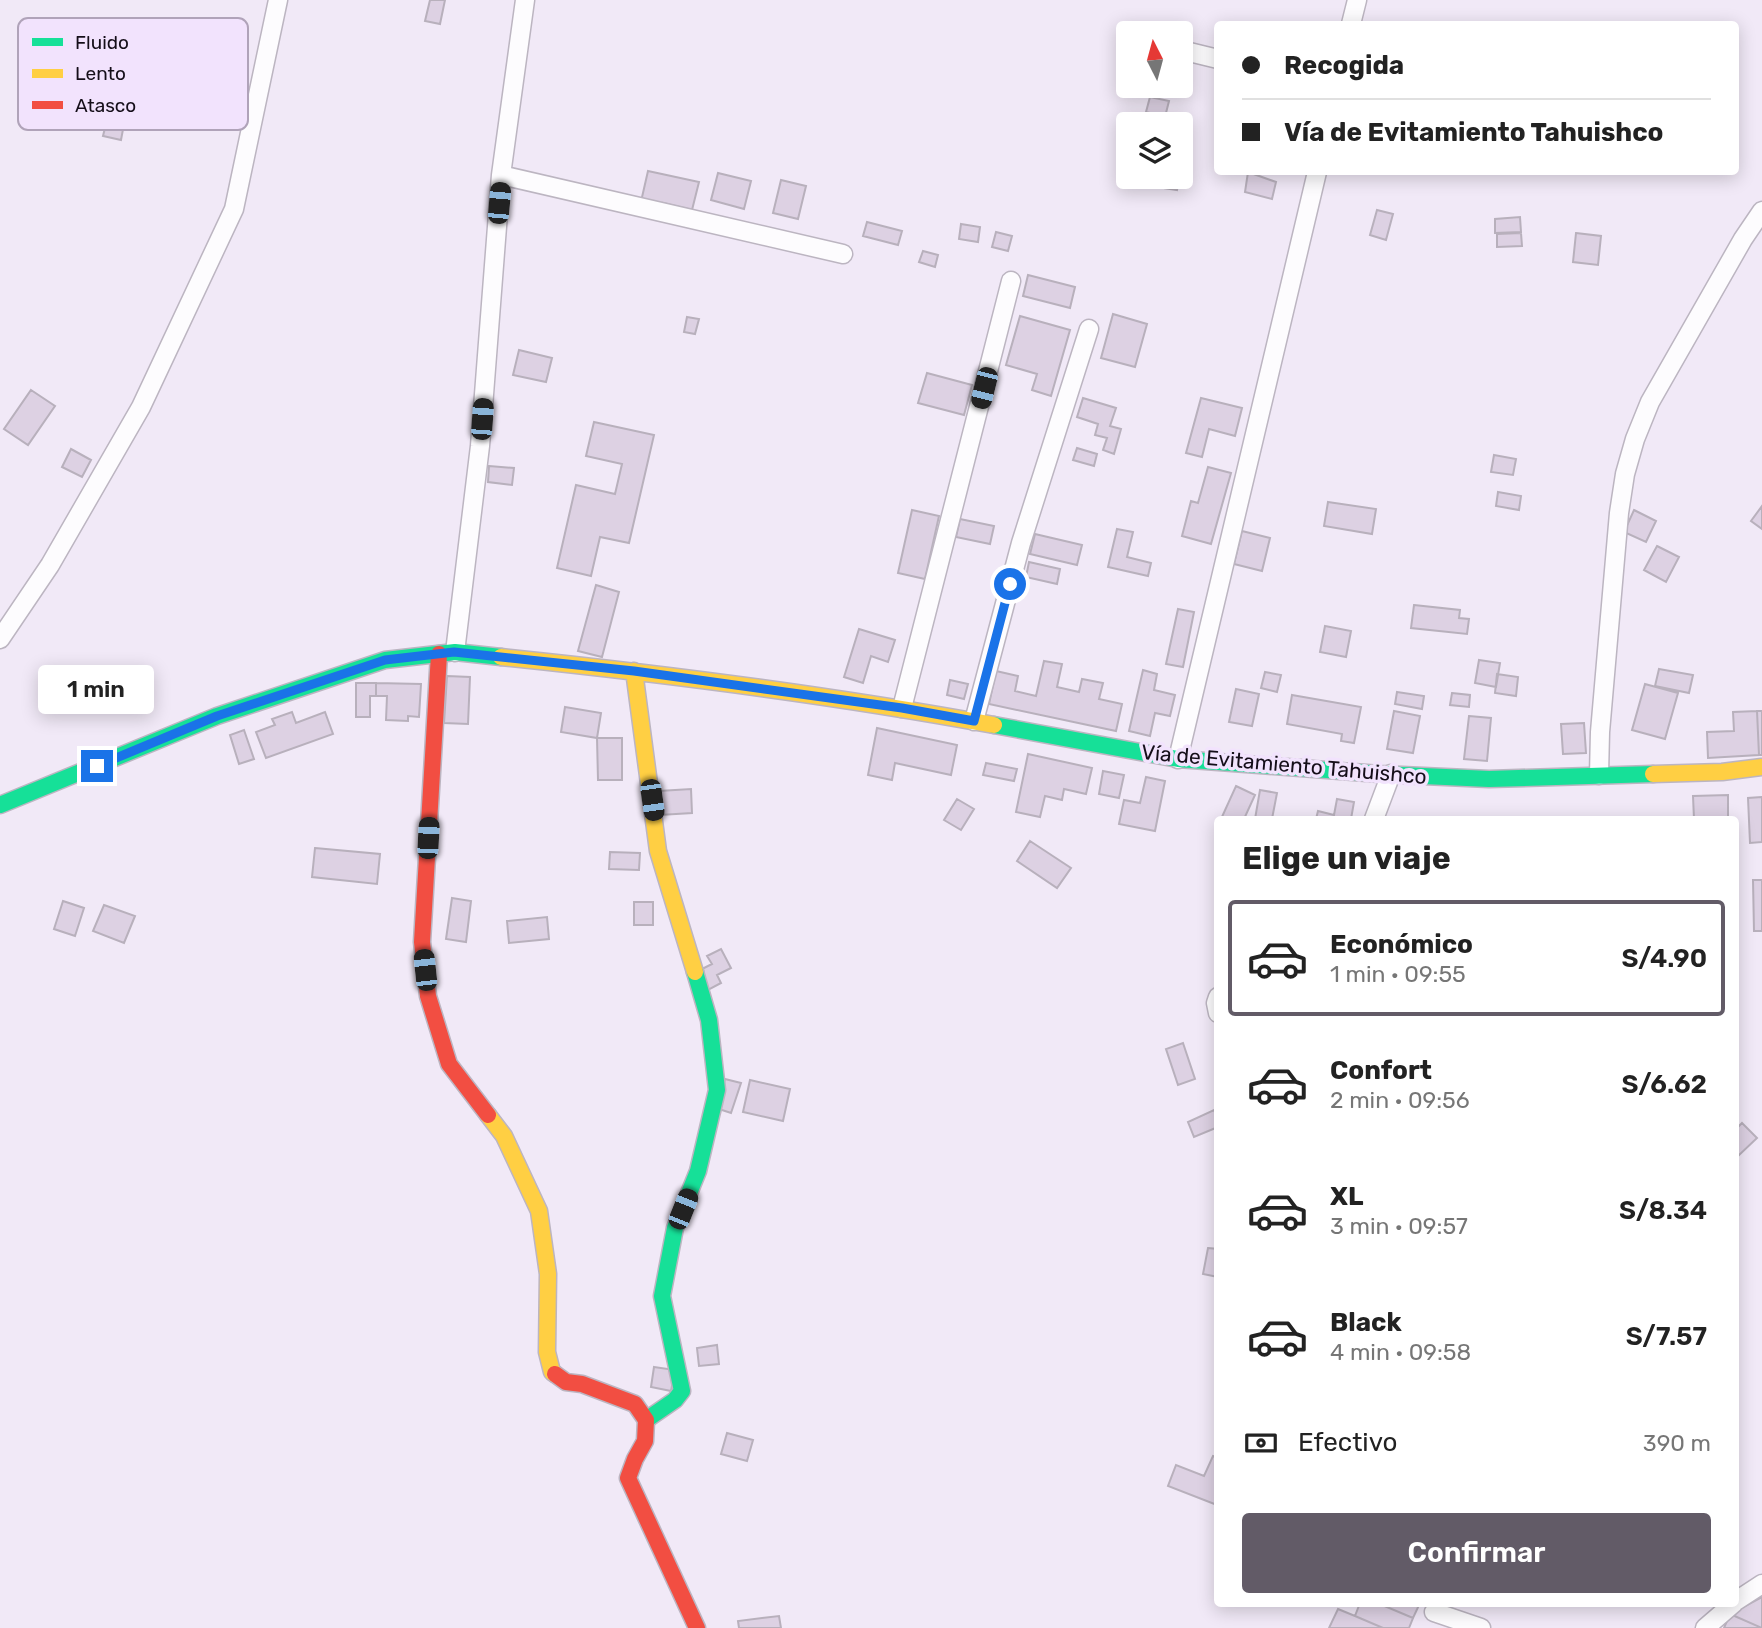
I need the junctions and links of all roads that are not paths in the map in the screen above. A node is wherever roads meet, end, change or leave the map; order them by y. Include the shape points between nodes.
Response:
1 (278, 0) edge
2 (525, 0) edge
3 (1357, 0) edge
4 (1352, 21) edge
5 (1194, 53) edge
6 (1214, 58) edge
7 (1316, 175) edge
8 (501, 176) junction
9 (1762, 211) edge
10 (843, 254) dead end
11 (1011, 281) dead end
12 (1089, 329) dead end
13 (0, 639) edge
14 (447, 653) junction
15 (634, 671) junction
16 (902, 708) junction
17 (974, 721) junction
18 (1178, 759) junction
19 (1762, 767) edge
20 (1391, 774) junction
21 (1599, 775) junction
22 (0, 805) edge
23 (1375, 816) edge
24 (646, 1420) junction
25 (1762, 1584) edge
26 (1739, 1599) edge
27 (1729, 1607) edge
28 (1433, 1614) edge
29 (697, 1628) edge
30 (1481, 1628) edge
31 (1705, 1628) edge

1 - 13 street via 234,209 141,407 50,565
2 - 8 street
3 - 4 street
5 - 6 street
7 - 18 street
8 - 10 street
8 - 14 street via 480,446
9 - 21 street via 1650,402 1631,450 1619,513
11 - 16 street
12 - 17 street via 1021,543
14 - 15 street, Vía de Evitamiento Tahuishco
14 - 22 street, Vía de Evitamiento Tahuishco via 385,660 217,716
14 - 24 street via 422,942 428,996 449,1065 504,1136 539,1211 548,1274 547,1352 552,1372 566,1382 635,1404
15 - 16 street, Vía de Evitamiento Tahuishco
15 - 24 street via 659,851 709,1020 717,1090 698,1171 675,1228 662,1296 682,1391
16 - 17 street, Vía de Evitamiento Tahuishco
17 - 18 street, Vía de Evitamiento Tahuishco
18 - 20 street, Vía de Evitamiento Tahuishco
19 - 21 street, Vía de Evitamiento Tahuishco
20 - 21 street, Vía de Evitamiento Tahuishco via 1489,779
20 - 23 street
24 - 29 street via 645,1441 628,1478
25 - 26 street
27 - 31 street
28 - 30 street

